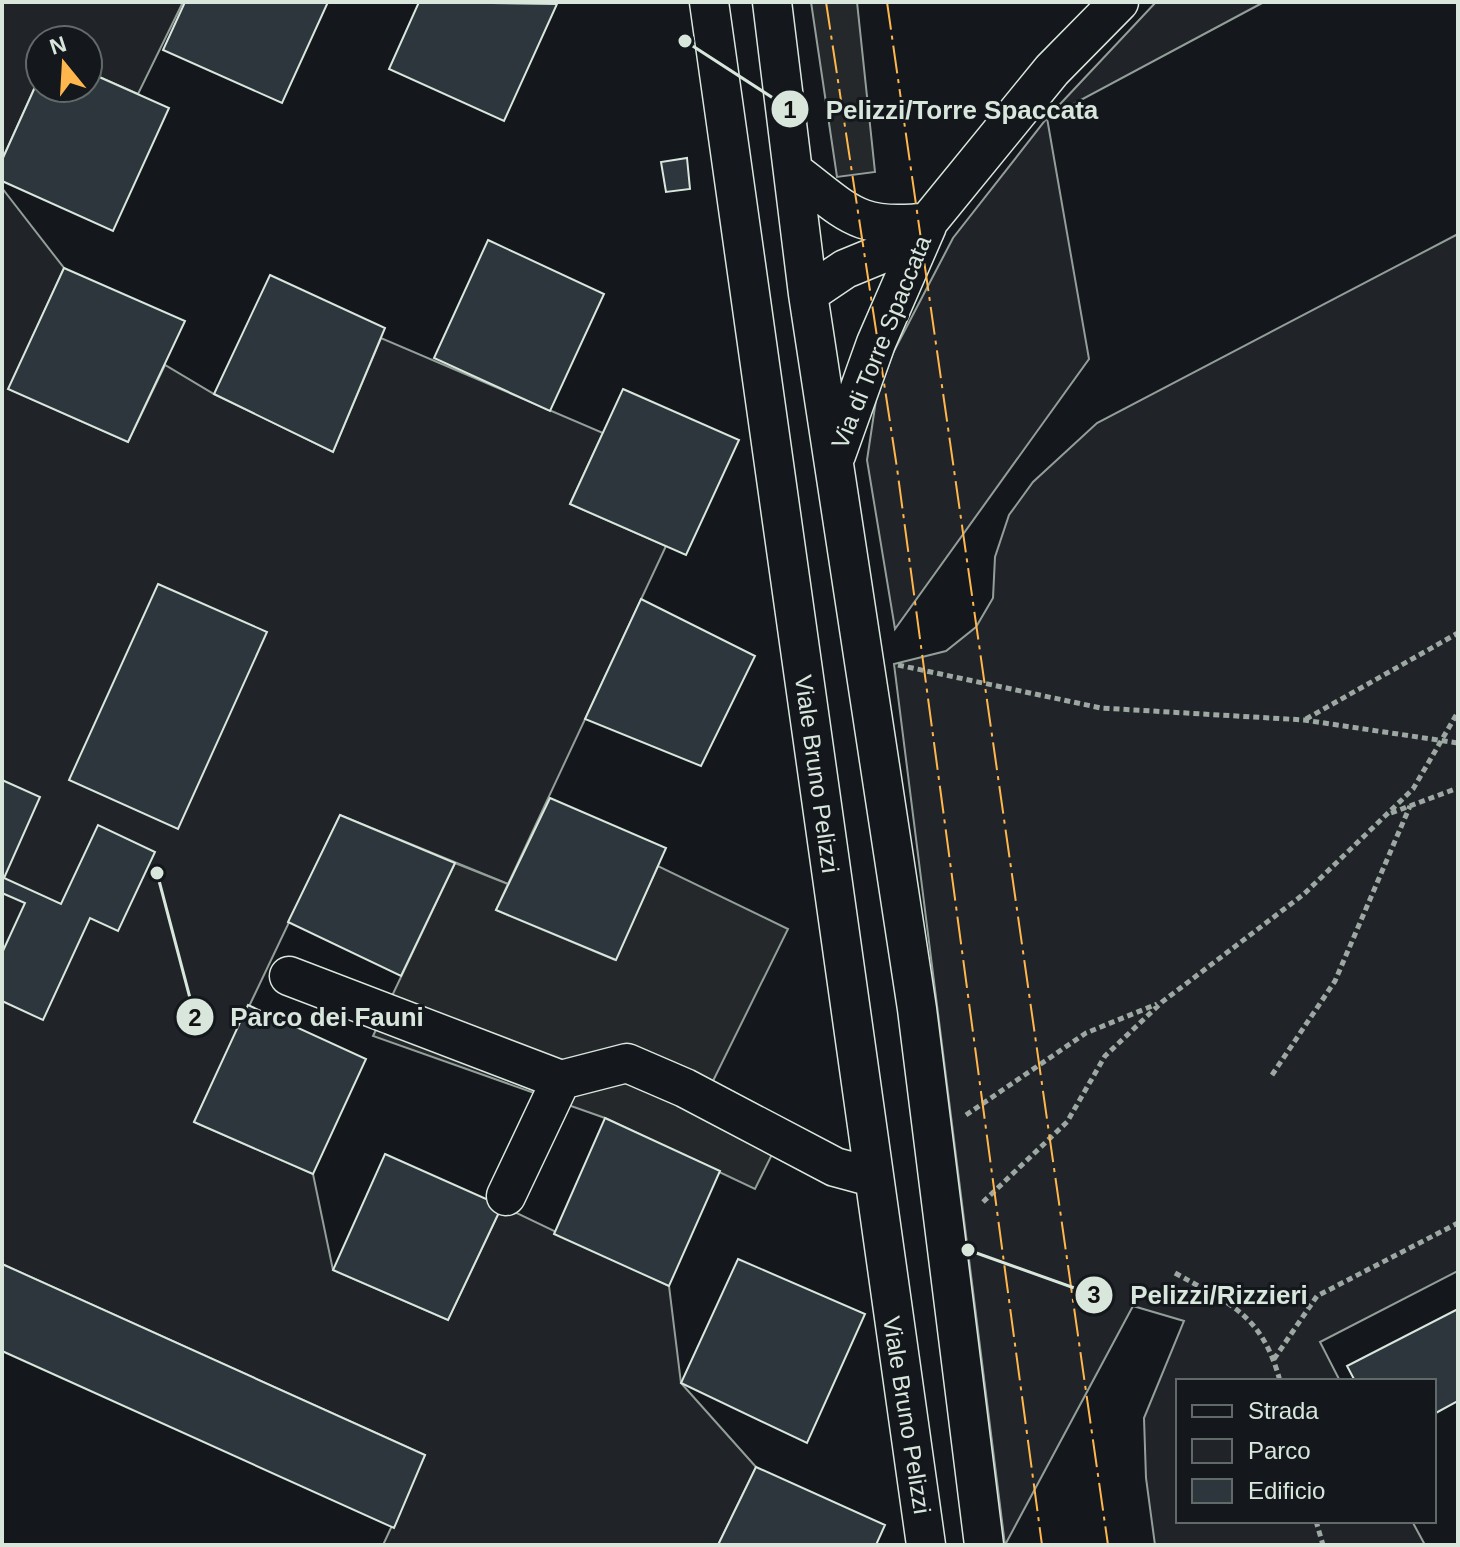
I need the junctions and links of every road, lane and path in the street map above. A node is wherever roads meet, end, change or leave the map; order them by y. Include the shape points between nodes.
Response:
1 (709, 2) edge
2 (772, 2) edge
3 (1119, 2) edge
4 (793, 171) junction
5 (928, 222) junction
6 (910, 268) junction
7 (808, 294) junction
8 (751, 303) junction
9 (834, 462) junction
10 (1458, 633) edge
11 (894, 664) dead end
12 (1458, 712) edge
13 (1304, 720) junction
14 (1441, 741) junction
15 (1458, 743) edge
16 (1458, 788) edge
17 (1410, 806) junction
18 (1386, 815) junction
19 (289, 976) dead end
20 (1162, 1002) junction
21 (1272, 1075) dead end
22 (561, 1080) junction
23 (963, 1117) dead end
24 (872, 1177) junction
25 (506, 1196) dead end
26 (983, 1202) dead end
27 (1458, 1223) edge
28 (1175, 1273) dead end
29 (1274, 1359) junction
30 (1279, 1379) edge
31 (1317, 1523) edge
32 (983, 1532) edge
33 (916, 1539) edge
34 (1323, 1545) edge

1 - 8 street, Viale Bruno Pelizzi
2 - 4 street
3 - 5 street, Via di Torre Spaccata via 1052,70
4 - 5 street, Via di Torre Spaccata via 867,222 892,227
4 - 7 street
5 - 6 street, Via di Torre Spaccata
5 - 7 street, Via di Torre Spaccata via 896,248 845,269
6 - 7 street via 848,289
6 - 9 street, Via di Torre Spaccata via 876,343
7 - 8 street, Via di Torre Spaccata
7 - 9 street
8 - 24 street, Viale Bruno Pelizzi
9 - 32 street via 917,1009
10 - 13 path
11 - 13 path via 1101,708
12 - 14 path
13 - 14 path
14 - 15 path
14 - 18 path via 1413,789
16 - 17 path
17 - 18 path
17 - 21 path via 1335,981
18 - 20 path via 1304,894
19 - 22 street
20 - 23 path via 1086,1033
20 - 26 path via 1105,1056 1067,1122
22 - 24 street via 627,1063 835,1167
22 - 25 street
24 - 33 street, Viale Bruno Pelizzi via 909,1438
27 - 29 path via 1317,1296
28 - 29 path via 1245,1312
29 - 30 path
31 - 34 path
32 - 33 street

